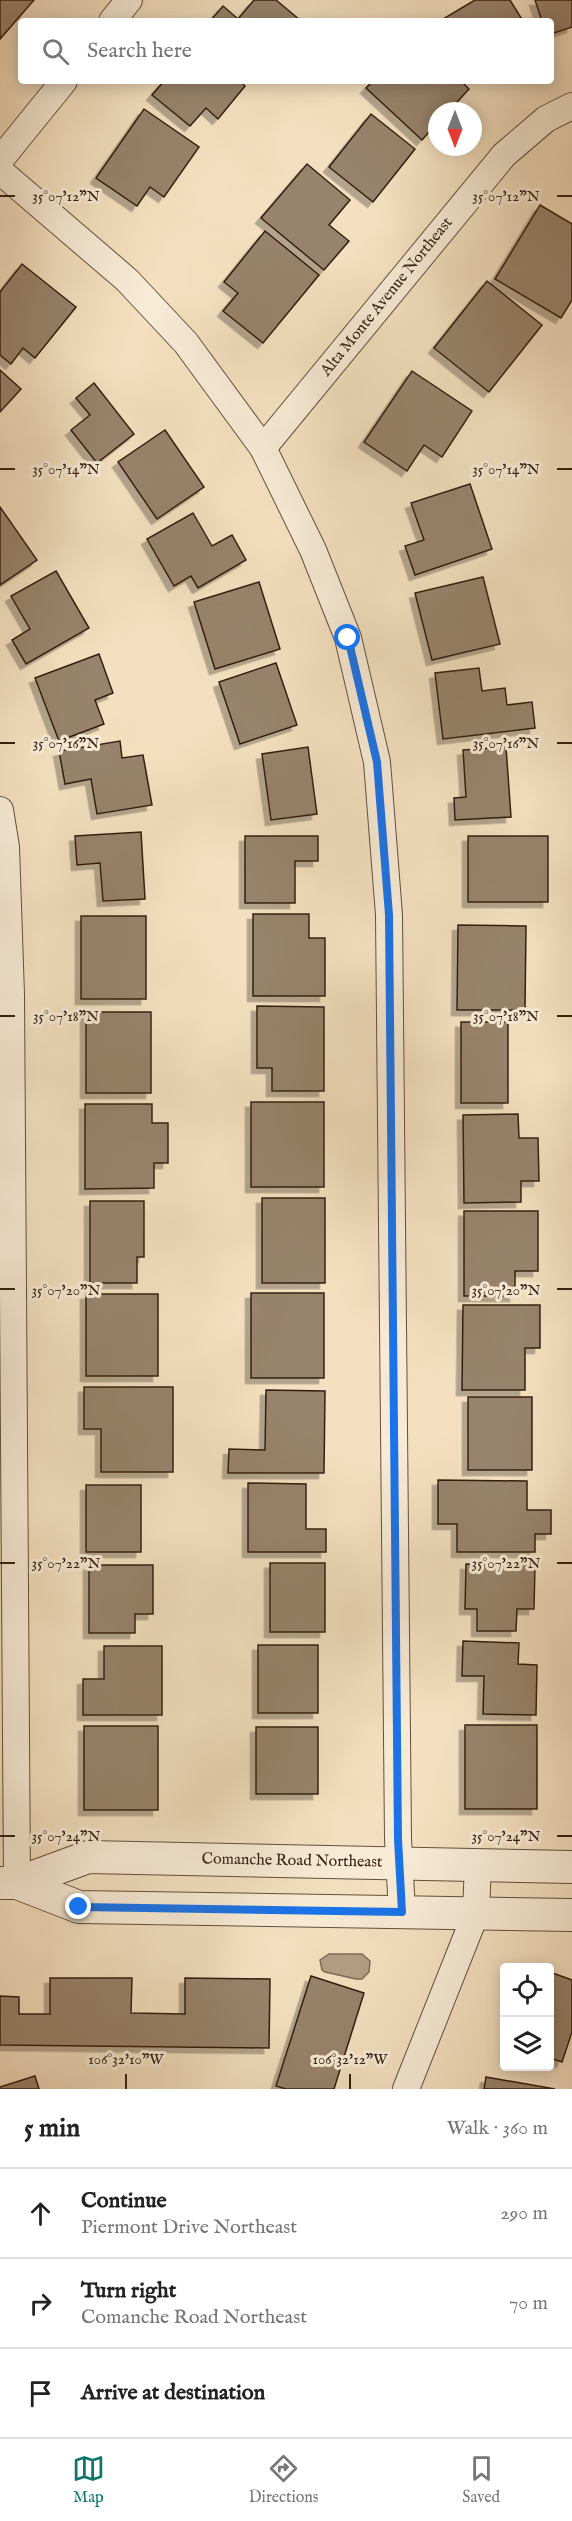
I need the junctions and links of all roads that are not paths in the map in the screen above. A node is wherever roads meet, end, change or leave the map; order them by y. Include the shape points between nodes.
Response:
1 (129, 0) edge
2 (114, 18) edge
3 (62, 84) edge
4 (572, 106) edge
5 (0, 160) edge
6 (0, 171) edge
7 (263, 448) junction
8 (0, 810) edge
9 (6, 996) edge
10 (398, 1863) junction
11 (478, 1864) junction
12 (572, 1867) edge
13 (8, 1883) edge
14 (402, 1912) junction
15 (476, 1913) junction
16 (572, 1915) edge
17 (406, 2089) edge

1 - 2 street
3 - 5 street
4 - 7 street, Alta Monte Avenue Northeast via 546,119 504,155
6 - 7 street via 127,279 186,344
7 - 10 street via 313,550 348,638 377,762 389,915
8 - 9 street via 6,847
9 - 13 street
10 - 11 street, Comanche Road Northeast
10 - 13 street, Comanche Road Northeast via 88,1857
10 - 14 street
11 - 12 street, Comanche Road Northeast
11 - 15 street
13 - 14 street via 79,1907
14 - 15 street
15 - 16 street
15 - 17 street

